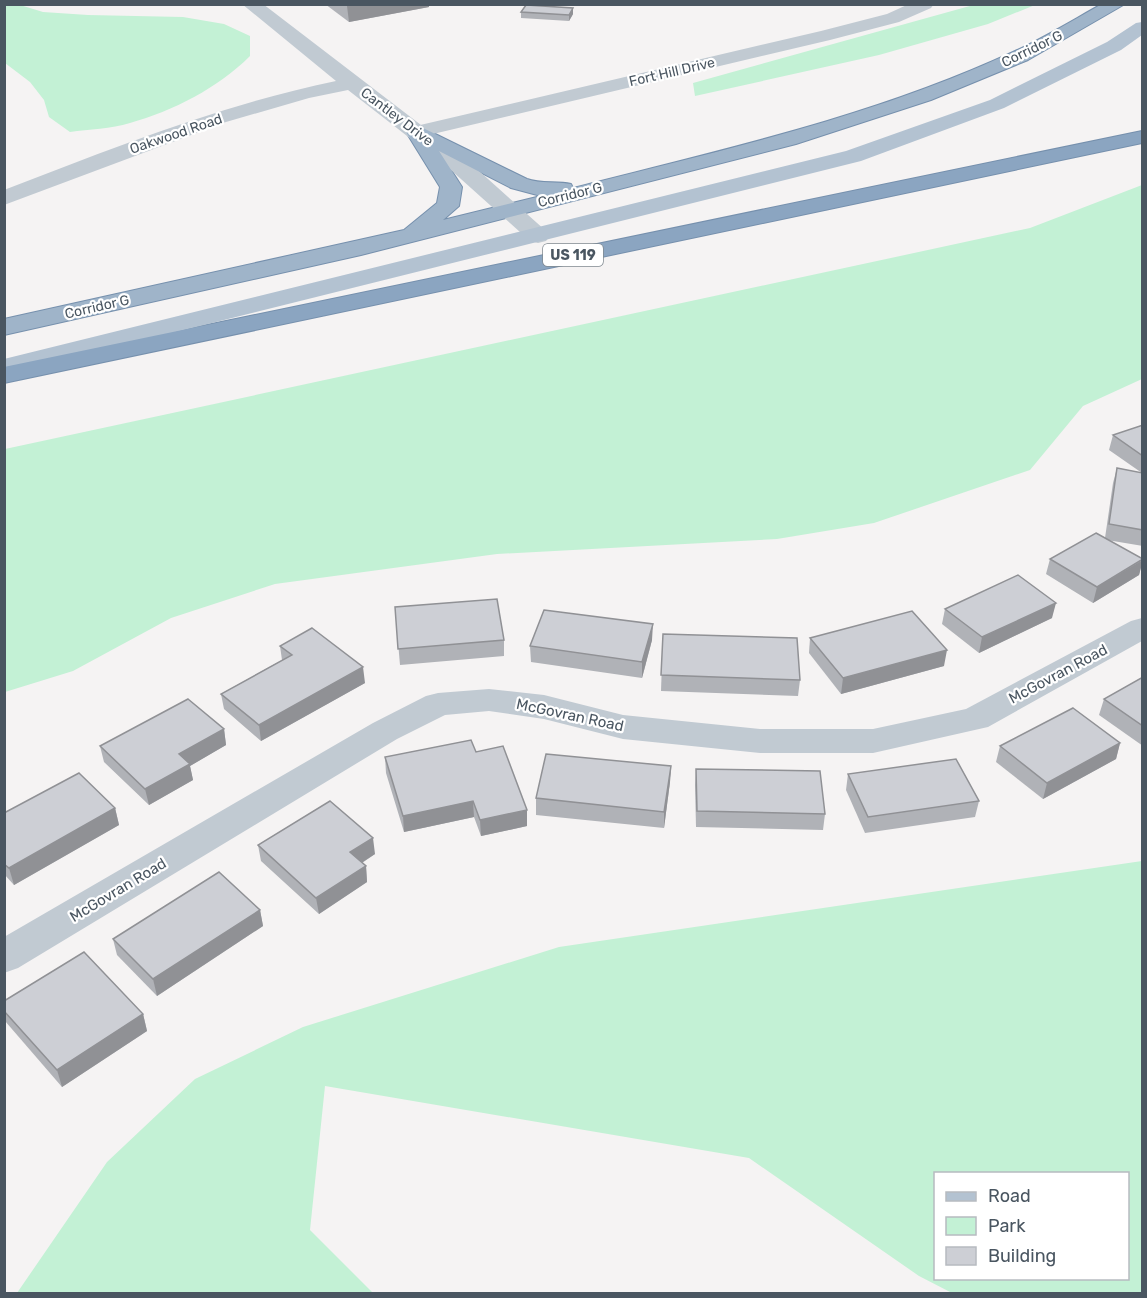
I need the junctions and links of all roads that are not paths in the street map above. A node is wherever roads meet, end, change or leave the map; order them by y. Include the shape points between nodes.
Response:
1 (251, 4) edge
2 (925, 4) edge
3 (1116, 4) edge
4 (1143, 27) edge
5 (352, 83) junction
6 (416, 132) junction
7 (1143, 136) edge
8 (651, 175) junction
9 (4, 198) edge
10 (510, 211) junction
11 (538, 236) junction
12 (406, 237) junction
13 (4, 327) edge
14 (4, 367) edge
15 (4, 375) edge
16 (1143, 628) edge
17 (4, 957) edge

1 - 5 street, Cantley Drive
2 - 6 street, Fort Hill Drive via 894,18 824,36
3 - 8 highway, Corridor G via 1022,56 924,96 789,140
4 - 11 main road via 1114,46 997,104 853,156
5 - 6 street, Cantley Drive
5 - 9 street, Oakwood Road via 255,107 141,145
6 - 8 highway via 513,183 533,188 581,187
6 - 10 street, Cantley Drive
6 - 12 highway via 451,187 447,206
7 - 15 highway, US 119
8 - 10 highway, Corridor G
10 - 11 street, Cantley Drive
10 - 12 highway, Corridor G
11 - 14 main road
12 - 13 highway, Corridor G
16 - 17 street, McGovran Road via 976,718 873,741 760,741 623,727 544,706 489,700 438,704 385,731

